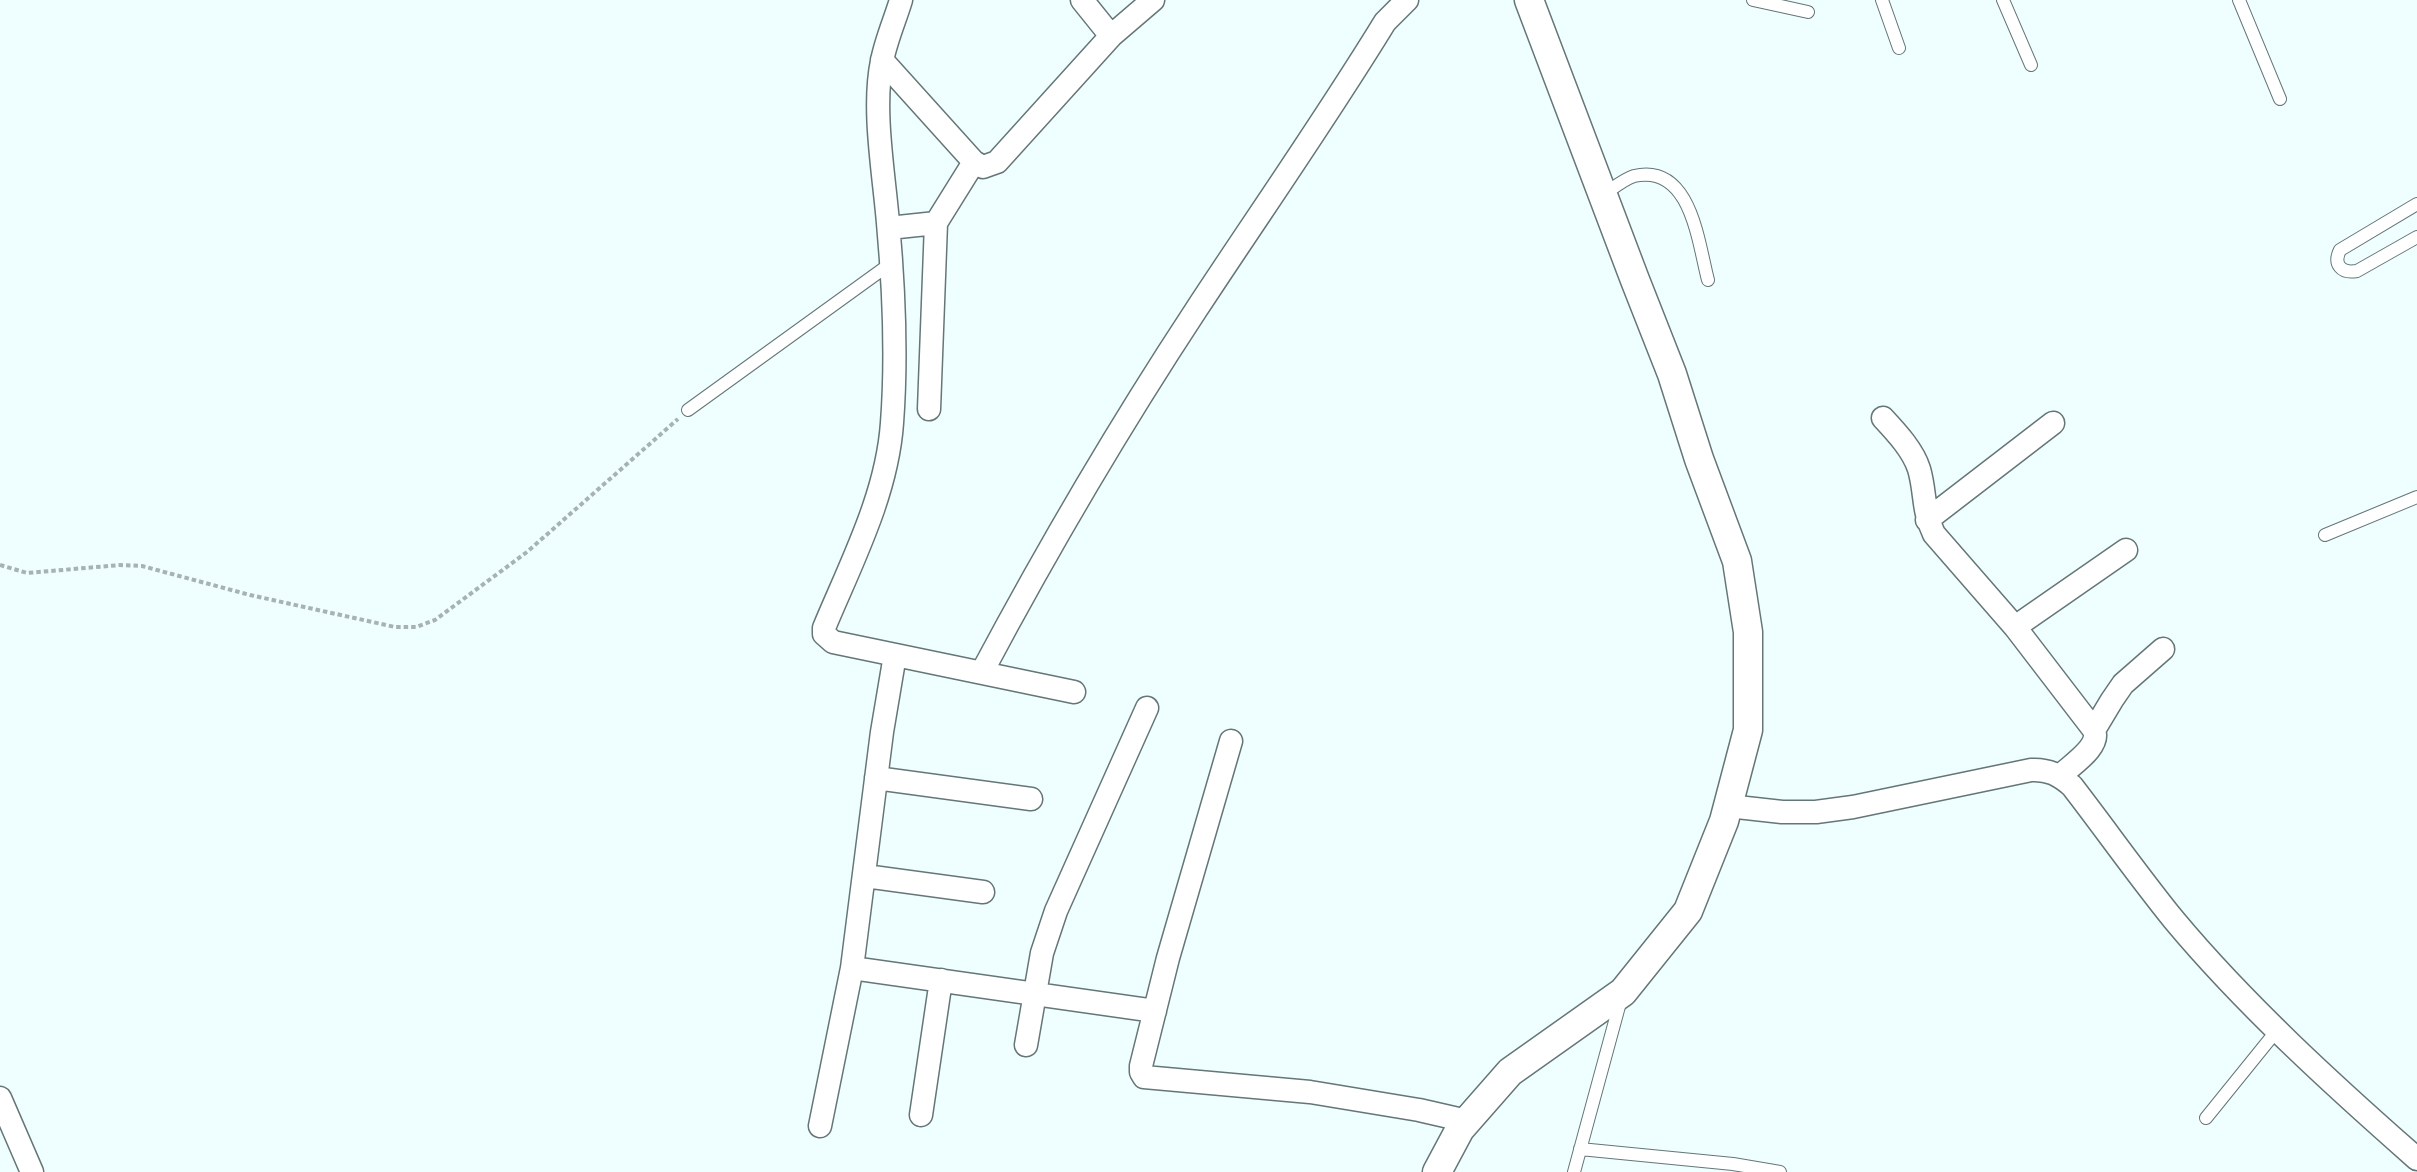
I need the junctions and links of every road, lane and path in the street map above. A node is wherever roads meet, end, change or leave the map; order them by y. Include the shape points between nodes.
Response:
1 (902, 0) edge
2 (1082, 0) edge
3 (1153, 0) edge
4 (1407, 0) edge
5 (1529, 0) edge
6 (1753, 0) edge
7 (1881, 0) edge
8 (2003, 0) edge
9 (2239, 0) edge
10 (1808, 12) dead end
11 (1111, 36) junction
12 (1899, 48) dead end
13 (882, 60) junction
14 (2031, 65) dead end
15 (2280, 99) dead end
16 (974, 162) junction
17 (1603, 195) junction
18 (2417, 204) edge
19 (936, 223) junction
20 (889, 228) junction
21 (2417, 237) edge
22 (890, 264) junction
23 (1708, 280) dead end
24 (929, 409) dead end
25 (688, 411) joint
26 (1883, 418) dead end
27 (2053, 423) dead end
28 (2417, 497) edge
29 (1927, 520) junction
30 (2325, 535) dead end
31 (2126, 550) dead end
32 (0, 565) edge
33 (2015, 627) junction
34 (2163, 650) dead end
35 (895, 655) junction
36 (982, 672) junction
37 (1074, 692) dead end
38 (1147, 708) dead end
39 (2094, 730) junction
40 (1231, 741) dead end
41 (2060, 776) junction
42 (876, 778) junction
43 (1031, 800) dead end
44 (1728, 806) junction
45 (865, 876) junction
46 (983, 892) dead end
47 (852, 968) junction
48 (941, 980) junction
49 (1623, 992) junction
50 (1034, 994) junction
51 (1155, 1011) junction
52 (2278, 1029) junction
53 (1026, 1045) dead end
54 (0, 1098) edge
55 (921, 1115) dead end
56 (2206, 1118) dead end
57 (1467, 1121) junction
58 (820, 1126) dead end
59 (1580, 1149) junction
60 (2417, 1159) edge
61 (32, 1172) edge
62 (1437, 1172) edge
63 (1574, 1172) edge
64 (1780, 1172) edge

1 - 13 street
2 - 11 street
3 - 11 street
4 - 36 street via 1385,22 1196,311 1060,530
5 - 17 street
6 - 10 lane
7 - 12 lane
8 - 14 lane
9 - 15 lane
11 - 16 street via 997,162 983,167
13 - 16 street
13 - 20 street via 879,94
16 - 19 street
17 - 23 lane via 1632,176 1651,174 1667,180 1686,202
17 - 44 street via 1672,374 1737,561 1748,632 1748,730
18 - 21 lane via 2340,250 2337,264 2342,270 2357,271
19 - 20 street
19 - 24 street
20 - 22 street
22 - 25 lane
22 - 35 street via 895,365 885,468 870,520 824,634 833,642
25 - 32 path via 527,552 435,620 416,627 395,627 250,595 142,566 27,573
26 - 29 street via 1918,469
27 - 29 street
28 - 30 lane
29 - 33 street via 1934,534
31 - 33 street
33 - 39 street
34 - 39 street via 2123,684
35 - 36 street
35 - 42 street
36 - 37 street
38 - 50 street via 1056,911
39 - 41 street via 2094,745
40 - 51 street
41 - 44 street via 2031,770 1816,812
41 - 52 street via 2072,786 2175,920
42 - 43 street
42 - 45 street
44 - 49 street via 1688,911
45 - 46 street
45 - 47 street
47 - 48 street
47 - 58 street
48 - 50 street
48 - 55 street
49 - 57 street via 1510,1072
49 - 59 lane
50 - 51 street
50 - 53 street
51 - 57 street via 1141,1066 1144,1077 1310,1092
52 - 56 lane
52 - 60 street
54 - 61 street
57 - 62 street
59 - 63 lane
59 - 64 lane

